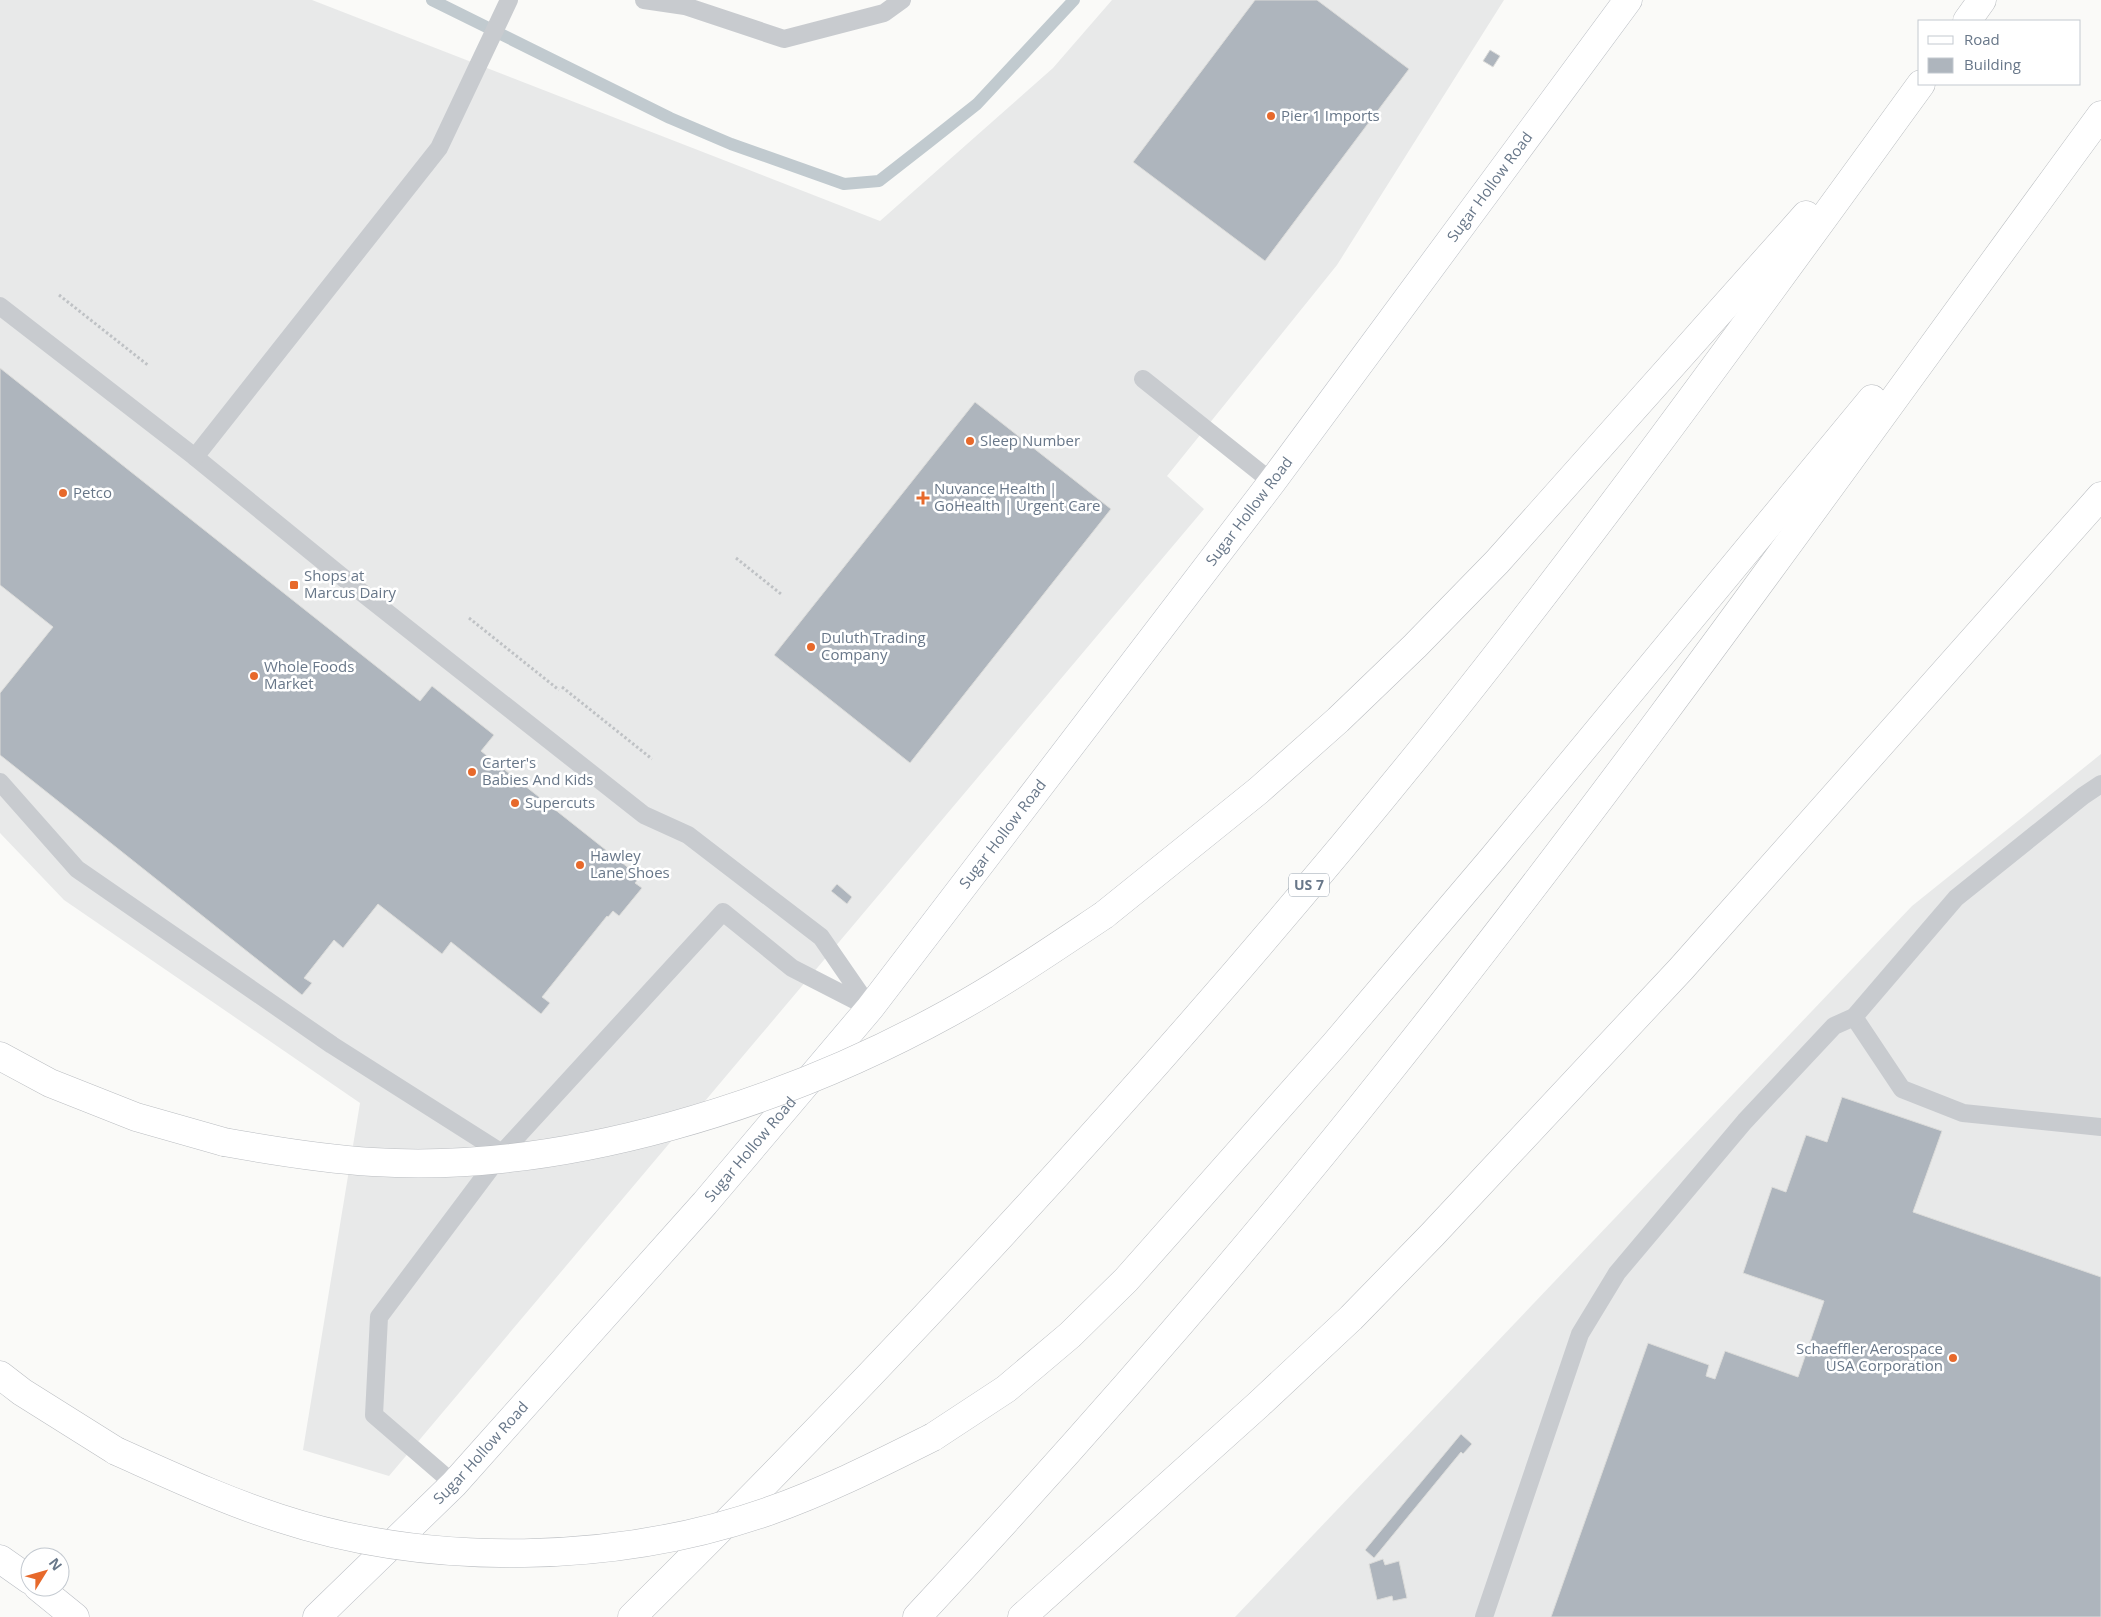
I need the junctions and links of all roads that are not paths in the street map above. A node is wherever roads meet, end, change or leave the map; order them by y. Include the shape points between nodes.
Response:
1 (509, 0) edge
2 (644, 0) edge
3 (902, 0) edge
4 (1628, 0) edge
5 (1982, 0) edge
6 (682, 3) edge
7 (1968, 20) edge
8 (1918, 88) edge
9 (2101, 115) edge
10 (2067, 162) junction
11 (0, 306) edge
12 (1143, 379) dead end
13 (195, 456) junction
14 (1272, 482) junction
15 (2101, 496) edge
16 (0, 782) edge
17 (2101, 784) edge
18 (870, 1008) junction
19 (1854, 1017) junction
20 (0, 1056) edge
21 (2101, 1127) edge
22 (502, 1153) junction
23 (0, 1375) edge
24 (454, 1484) junction
25 (0, 1559) edge
26 (20, 1573) edge
27 (50, 1597) edge
28 (74, 1617) edge
29 (317, 1617) edge
30 (632, 1617) edge
31 (917, 1617) edge
32 (1022, 1617) edge
33 (1484, 1617) edge

1 - 13 lane via 438,148
2 - 6 lane
3 - 6 lane via 884,13 784,39
4 - 14 main road, Sugar Hollow Road
5 - 7 main road
8 - 20 main road, bridge via 1504,555 1338,720 1258,791 1104,915 949,1013 864,1056 770,1094 700,1118 629,1137 539,1154 454,1162 375,1162 297,1156 224,1142 136,1117 50,1083
8 - 30 main road, US 7 via 1618,497 1440,727 1339,850 1144,1077 941,1301 839,1409
9 - 10 main road
10 - 23 main road, bridge via 1494,858 1189,1211 1070,1335 1006,1389 933,1437 850,1479 759,1514 690,1534 618,1546 526,1554 440,1550 362,1539 280,1519 200,1489 116,1451
10 - 31 main road via 1648,734 1388,1072 1289,1195 1101,1415
11 - 13 lane
12 - 14 lane
13 - 18 lane via 351,584 644,815 688,835 821,937
14 - 18 main road, Sugar Hollow Road
15 - 32 main road via 1681,969 1432,1235 1351,1318 1258,1405
16 - 22 lane via 77,869 332,1045
17 - 19 lane via 1956,898
18 - 22 lane via 792,968 723,912
18 - 24 main road, Sugar Hollow Road via 705,1203
19 - 21 lane via 1902,1089 1963,1114
19 - 33 lane via 1834,1026 1746,1120 1617,1272 1580,1334
22 - 24 lane via 379,1317 374,1415
24 - 29 main road, Sugar Hollow Road
25 - 26 main road
27 - 28 main road

